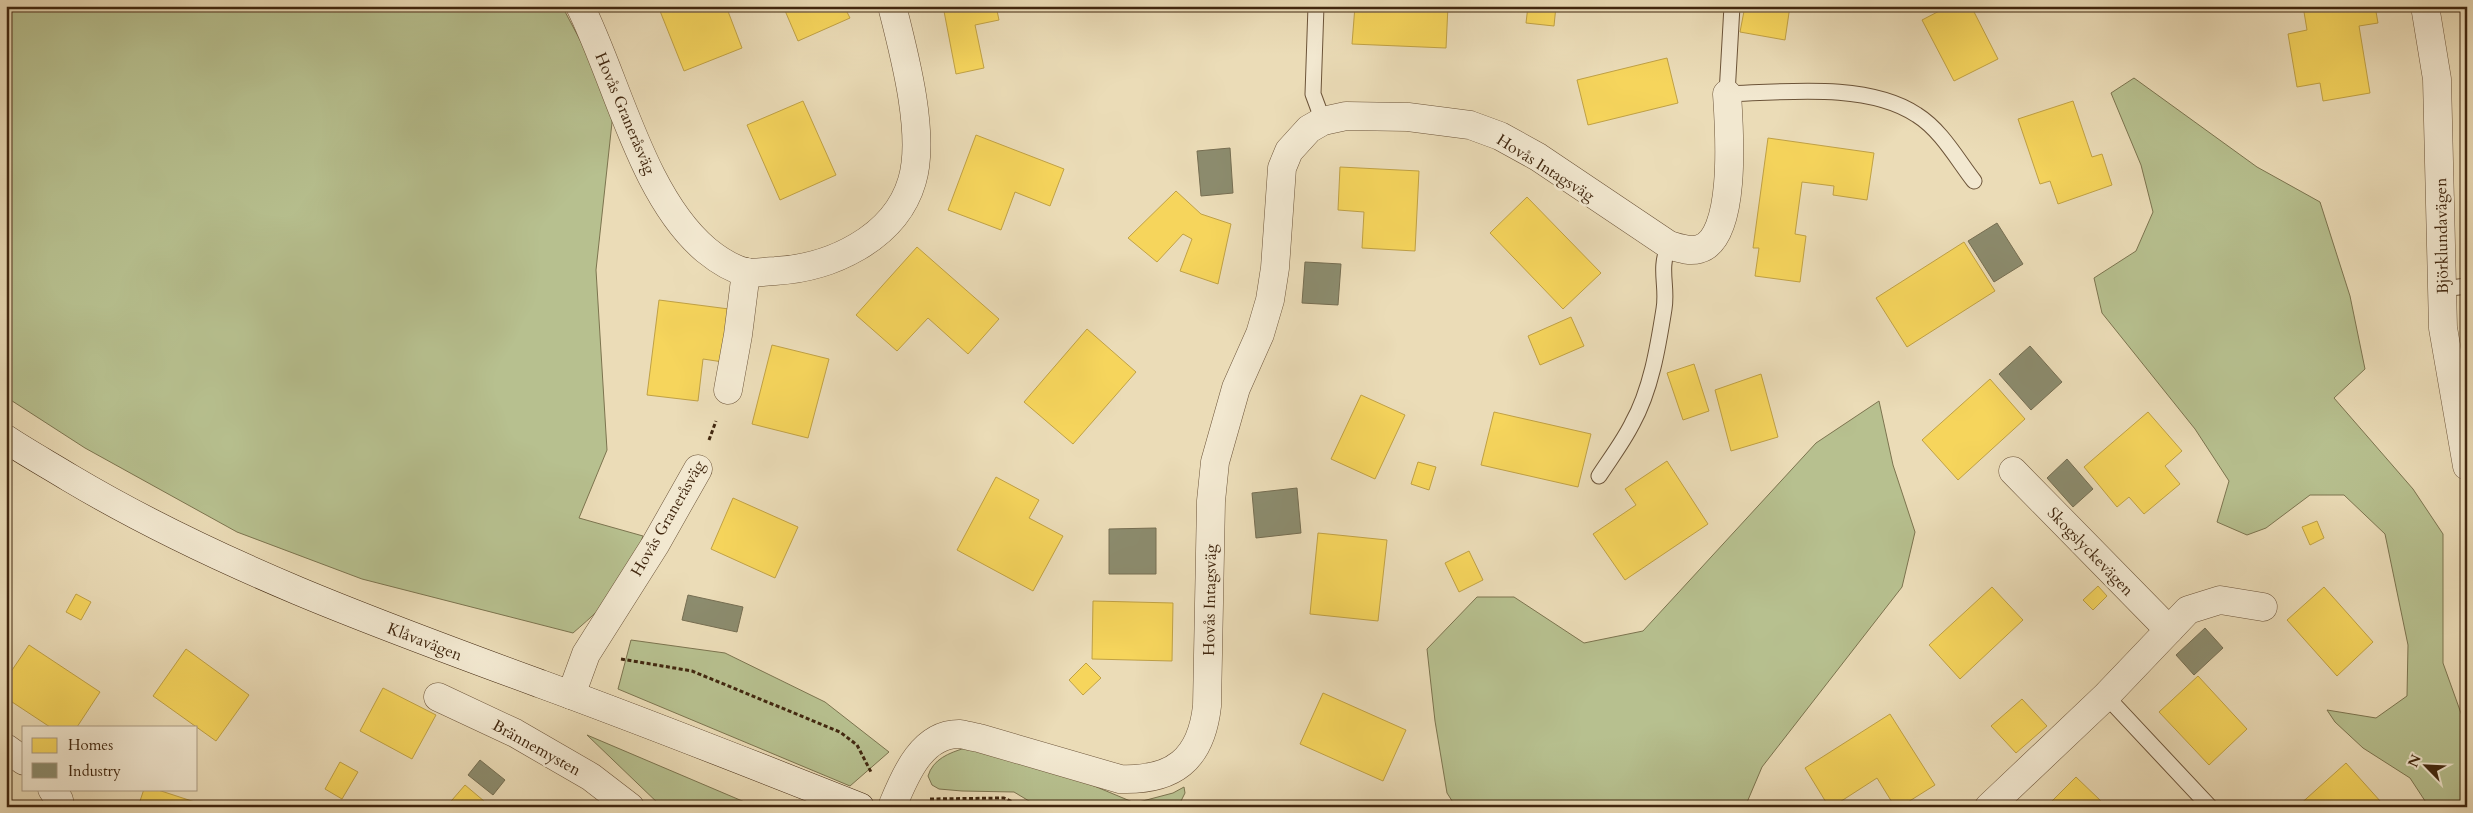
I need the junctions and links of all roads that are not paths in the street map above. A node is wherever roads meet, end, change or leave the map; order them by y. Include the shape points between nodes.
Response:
1 (580, 6) edge
2 (892, 6) edge
3 (1316, 6) edge
4 (1732, 6) edge
5 (2425, 6) edge
6 (1727, 94) junction
7 (1323, 121) junction
8 (1974, 181) dead end
9 (1669, 245) junction
10 (746, 272) junction
11 (2454, 287) edge
12 (728, 390) road end
13 (6, 439) edge
14 (2467, 466) edge
15 (698, 469) road end
16 (2013, 471) dead end
17 (1599, 476) dead end
18 (2263, 606) dead end
19 (2170, 630) junction
20 (571, 695) junction
21 (2106, 696) junction
22 (438, 697) dead end
23 (6, 748) edge
24 (22, 760) edge
25 (53, 790) edge
26 (896, 797) edge
27 (60, 807) edge
28 (630, 807) edge
29 (860, 807) edge
30 (1989, 807) edge
31 (2210, 807) edge

1 - 10 street, Hovås Graneråsväg via 638,147 669,207 691,236 717,259
2 - 10 street, Hovås Graneråsväg via 916,128 912,181 902,202 878,233 837,257 794,270
3 - 7 lane via 1312,94
4 - 6 lane, Hovås Intagsväg
5 - 11 street, Björklundavägen via 2437,79
6 - 8 lane via 1839,92 1892,104 1917,114 1934,128
6 - 9 street, Hovås Intagsväg via 1731,158 1722,222 1714,237 1701,249 1684,250
7 - 9 street, Hovås Intagsväg via 1346,116 1380,115 1470,125 1500,136 1538,157
7 - 26 street, Hovås Intagsväg via 1308,129 1299,139 1289,151 1282,168 1270,300 1260,334 1236,388 1214,462 1206,706 1204,728 1198,744 1172,770 1140,780 1120,779 958,734 928,746 914,761
9 - 17 lane via 1663,258 1664,307 1642,403
10 - 12 street
11 - 14 street, Björklundavägen via 2443,328
13 - 20 street, Klåvavägen via 112,504 245,569 417,639
15 - 20 street, Hovås Graneråsväg via 655,545 586,654
16 - 19 street, Skogslyckevägen
18 - 19 street via 2220,600 2188,610
19 - 21 street
20 - 29 street, Klåvavägen
21 - 30 street
21 - 31 lane
22 - 28 street, Brännemysten via 524,738 591,777
23 - 24 street
25 - 27 street

